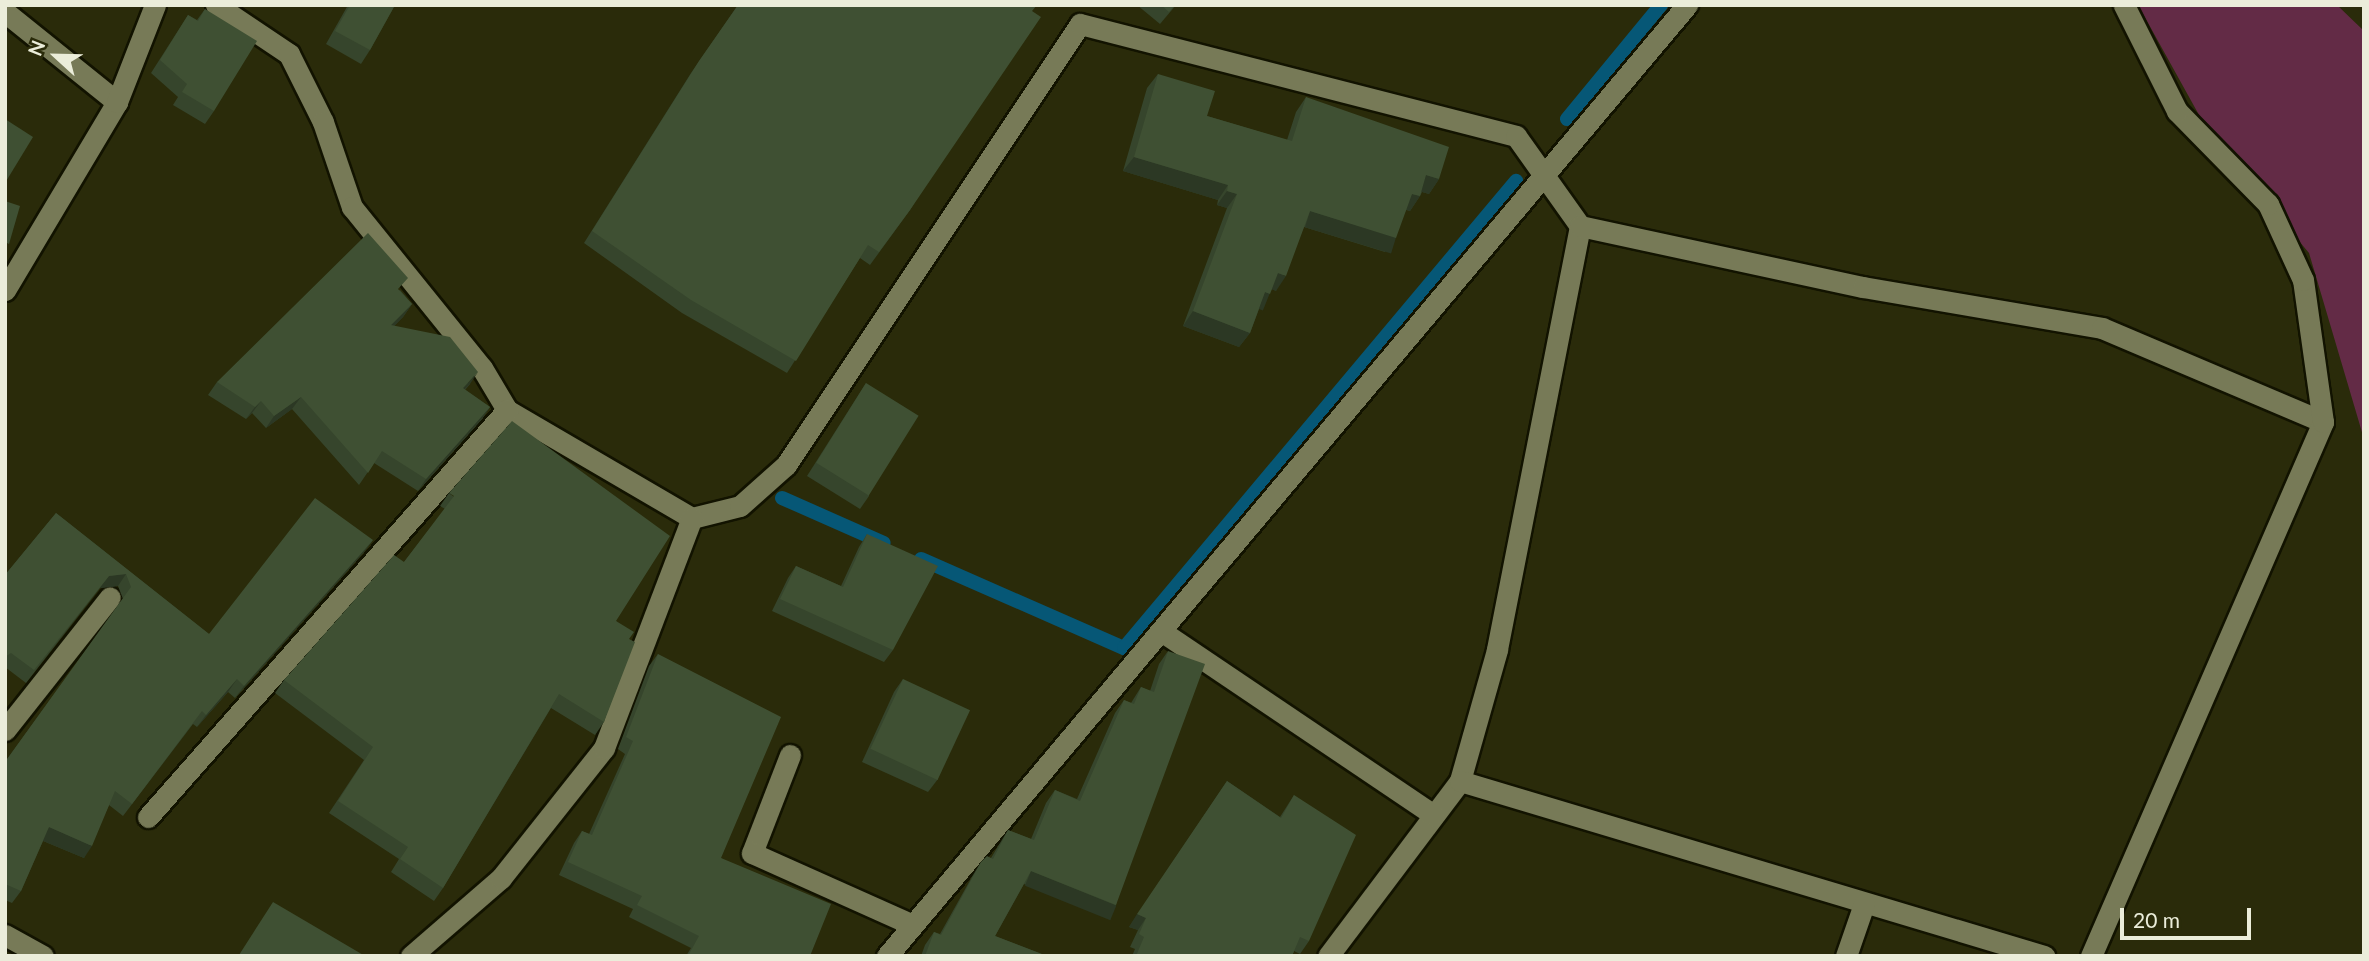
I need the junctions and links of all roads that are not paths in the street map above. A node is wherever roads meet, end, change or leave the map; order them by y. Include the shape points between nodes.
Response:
1 (155, 5) edge
2 (216, 5) edge
3 (1687, 5) edge
4 (2124, 5) edge
5 (5, 12) edge
6 (117, 102) junction
7 (1548, 177) junction
8 (1580, 226) junction
9 (5, 290) edge
10 (507, 410) junction
11 (2323, 422) junction
12 (692, 518) junction
13 (110, 597) edge
14 (1161, 631) junction
15 (5, 730) edge
16 (790, 755) dead end
17 (1460, 781) junction
18 (1434, 815) junction
19 (148, 817) dead end
20 (1864, 904) junction
21 (911, 924) junction
22 (6, 937) edge
23 (43, 956) edge
24 (411, 956) edge
25 (887, 956) edge
26 (1328, 956) edge
27 (1846, 956) edge
28 (2044, 956) edge
29 (2091, 956) edge

1 - 6 street
2 - 10 street via 289,54 323,122 352,207 482,369
3 - 7 street
4 - 11 street via 2177,111 2268,204 2303,280
5 - 6 street
6 - 9 street
7 - 8 street
7 - 12 street via 1516,136 1080,24 786,465 740,506
7 - 14 street
8 - 11 street via 1863,287 2102,328
8 - 17 street via 1497,650
10 - 12 street
10 - 19 street
11 - 29 street
12 - 24 street via 604,748 501,878
13 - 15 street
14 - 18 street
14 - 21 street
16 - 21 street via 751,853
17 - 18 street
17 - 20 street
18 - 26 street
20 - 27 street
20 - 28 street
21 - 25 street
22 - 23 street

